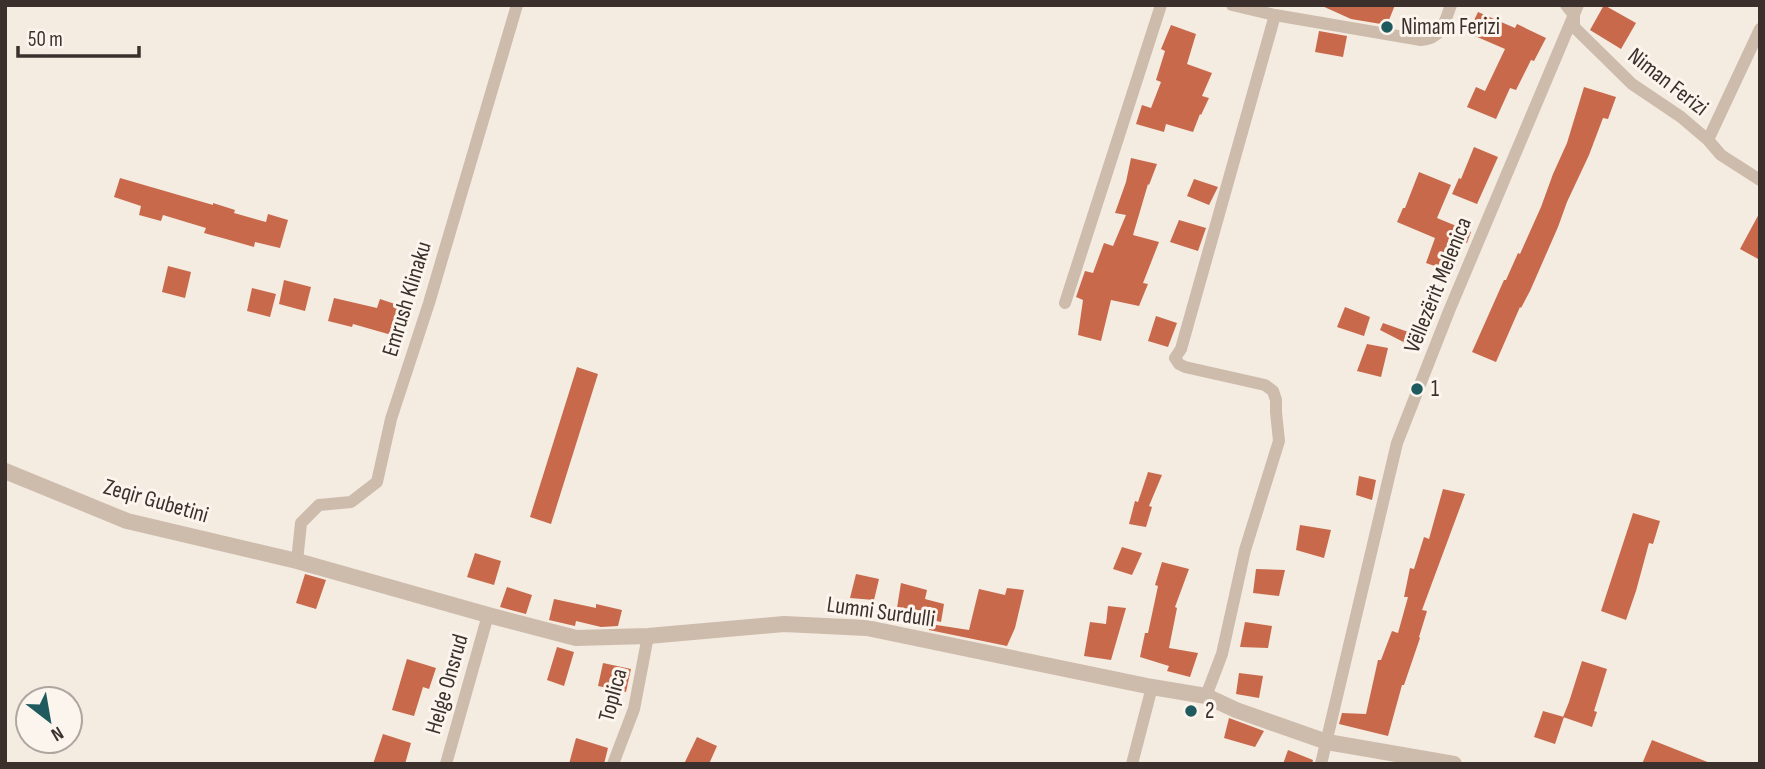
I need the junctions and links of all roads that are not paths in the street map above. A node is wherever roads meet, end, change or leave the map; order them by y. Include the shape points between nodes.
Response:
1 (517, 5) edge
2 (1161, 5) edge
3 (1231, 5) edge
4 (1451, 5) edge
5 (1573, 9) edge
6 (1275, 15) junction
7 (1760, 29) edge
8 (1708, 140) junction
9 (1760, 180) edge
10 (1065, 303) dead end
11 (5, 471) edge
12 (297, 561) junction
13 (488, 615) junction
14 (649, 636) junction
15 (1152, 687) junction
16 (1206, 696) junction
17 (1326, 742) junction
18 (446, 764) edge
19 (612, 764) edge
20 (1132, 764) edge
21 (1321, 764) edge
22 (1454, 764) edge

1 - 12 street, Emrush Klinaku via 391,419 377,481 351,502 319,505 301,523
2 - 10 street
3 - 6 street
4 - 6 street via 1441,31 1432,39 1421,40
5 - 8 street, Niman Ferizi via 1574,27 1632,84
5 - 17 street, Vëllezërit Melenica via 1397,443
6 - 16 street via 1175,358 1185,367 1265,385 1276,400 1279,441 1245,550 1223,654
7 - 8 street
8 - 9 street, Niman Ferizi via 1721,155
11 - 12 street, Zeqir Gubetini via 127,521
12 - 13 street, Lumni Surdulli
13 - 14 street, Lumni Surdulli via 576,638
13 - 18 street, Helge Onsrud
14 - 15 street, Lumni Surdulli via 784,624 867,628
14 - 19 street, Toplica via 634,709
15 - 16 street, Lumni Surdulli
15 - 20 street
16 - 17 street, Lumni Surdulli
17 - 21 street, Vëllezërit Melenica
17 - 22 street, Lumni Surdulli

